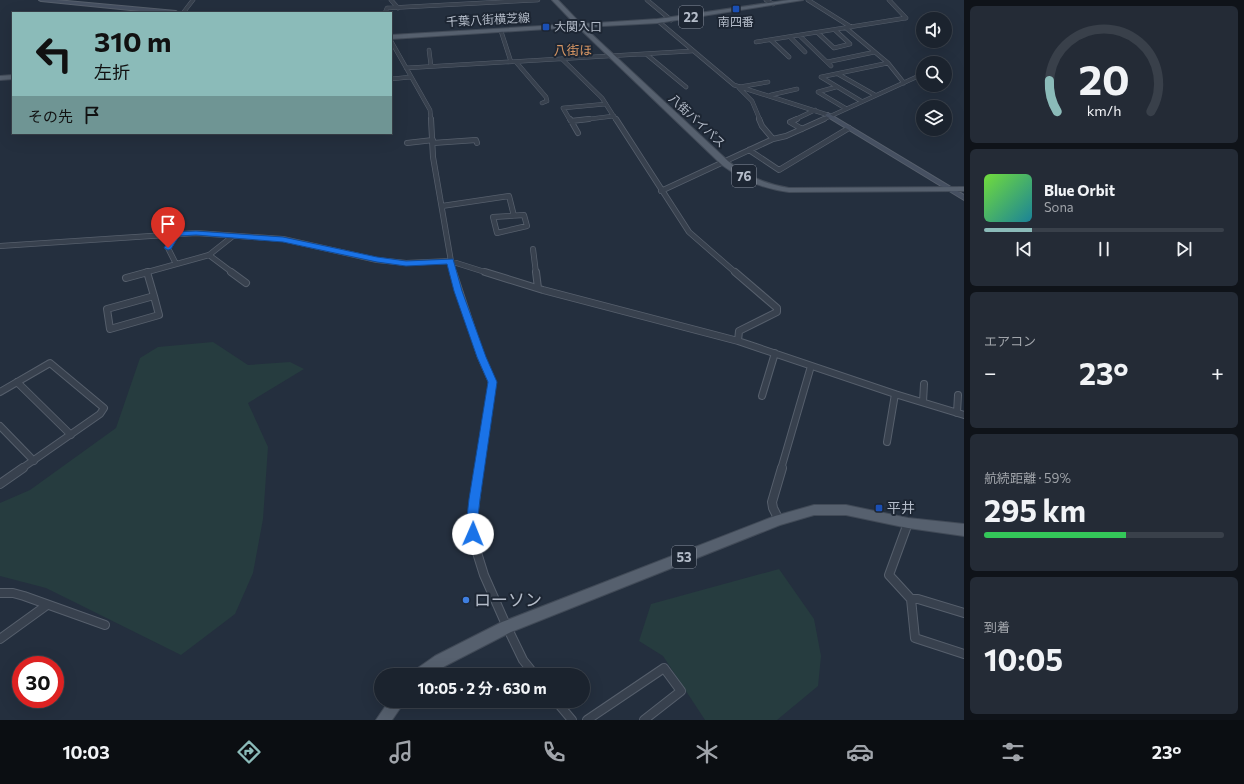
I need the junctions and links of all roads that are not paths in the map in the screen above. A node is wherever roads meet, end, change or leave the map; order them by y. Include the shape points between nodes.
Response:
1 (41, 0) edge
2 (193, 0) edge
3 (391, 0) edge
4 (538, 0) edge
5 (555, 0) edge
6 (647, 0) edge
7 (766, 0) edge
8 (800, 0) edge
9 (808, 0) edge
10 (889, 0) edge
11 (773, 4) junction
12 (398, 8) junction
13 (143, 12) edge
14 (184, 12) edge
15 (385, 12) edge
16 (671, 20) junction
17 (658, 22) junction
18 (580, 26) junction
19 (851, 27) junction
20 (846, 28) junction
21 (501, 30) junction
22 (835, 30) junction
23 (818, 33) junction
24 (800, 36) junction
25 (392, 37) edge
26 (790, 37) junction
27 (772, 40) junction
28 (756, 42) dead end
29 (429, 50) dead end
30 (692, 51) junction
31 (805, 52) dead end
32 (875, 52) junction
33 (646, 54) junction
34 (611, 56) junction
35 (789, 57) dead end
36 (562, 59) junction
37 (514, 62) junction
38 (827, 62) junction
39 (888, 63) junction
40 (431, 66) junction
41 (831, 66) dead end
42 (406, 68) junction
43 (838, 74) junction
44 (12, 77) edge
45 (411, 77) junction
46 (916, 77) edge
47 (0, 78) edge
48 (392, 79) edge
49 (768, 82) dead end
50 (904, 83) junction
51 (686, 87) dead end
52 (738, 87) junction
53 (836, 87) junction
54 (797, 89) dead end
55 (875, 95) junction
56 (769, 96) junction
57 (861, 101) junction
58 (542, 103) dead end
59 (606, 104) junction
60 (845, 108) junction
61 (815, 110) junction
62 (828, 115) junction
63 (614, 116) junction
64 (571, 121) junction
65 (848, 128) junction
66 (802, 129) junction
67 (578, 133) dead end
68 (773, 139) junction
69 (433, 142) junction
70 (407, 143) dead end
71 (477, 143) dead end
72 (749, 150) junction
73 (725, 163) junction
74 (949, 189) junction
75 (964, 189) edge
76 (661, 191) junction
77 (964, 198) edge
78 (442, 206) junction
79 (514, 216) junction
80 (177, 234) junction
81 (233, 236) junction
82 (0, 246) edge
83 (533, 248) dead end
84 (209, 255) junction
85 (450, 261) junction
86 (176, 264) junction
87 (147, 272) junction
88 (126, 278) dead end
89 (246, 284) dead end
90 (538, 288) junction
91 (154, 296) junction
92 (738, 341) junction
93 (775, 353) junction
94 (811, 366) junction
95 (17, 382) junction
96 (924, 384) dead end
97 (0, 392) edge
98 (894, 394) junction
99 (958, 395) dead end
100 (762, 396) dead end
101 (923, 402) junction
102 (961, 414) edge
103 (0, 426) edge
104 (71, 434) junction
105 (887, 442) dead end
106 (34, 460) junction
107 (0, 484) edge
108 (779, 520) junction
109 (908, 523) junction
110 (964, 530) edge
111 (0, 592) edge
112 (911, 599) junction
113 (47, 605) junction
114 (964, 612) edge
115 (105, 625) dead end
116 (507, 627) junction
117 (0, 639) edge
118 (964, 654) edge
119 (431, 668) edge
120 (529, 668) edge
121 (392, 708) edge
122 (562, 708) edge
123 (383, 720) edge
124 (572, 720) edge
125 (587, 720) edge
126 (644, 720) edge

1 - 13 main road
2 - 14 street
3 - 12 street
4 - 12 street
5 - 18 main road, 76
6 - 16 street
7 - 11 street
8 - 11 main road, 千葉八街横芝線 / 22
9 - 19 street
10 - 19 street via 906,18
11 - 16 main road, 千葉八街横芝線 / 22
12 - 15 street via 387,8
16 - 17 main road, 千葉八街横芝線 / 22
17 - 18 main road, 千葉八街横芝線 / 22
17 - 30 street
18 - 21 main road, 千葉八街横芝線 / 22
18 - 34 main road, 八街バイパス / 76
19 - 20 street
20 - 22 street
20 - 32 street
21 - 25 main road, 千葉八街横芝線 / 22
21 - 37 street
22 - 23 street
22 - 23 street via 850,44 834,48
23 - 24 street
24 - 26 street
24 - 38 street
25 - 42 street
26 - 27 street
26 - 31 street
27 - 28 street
27 - 35 street
29 - 40 street
30 - 33 street
30 - 52 street
32 - 38 street
32 - 39 street
33 - 34 street
33 - 51 street
34 - 36 street
34 - 73 main road, 八街バイパス / 76
36 - 37 street
36 - 59 street
37 - 40 street
37 - 58 street via 546,97 547,101
38 - 41 street
39 - 43 street
39 - 50 street
40 - 42 street
42 - 45 street
43 - 53 street via 821,77
43 - 55 street
44 - 47 main road
45 - 48 street
45 - 69 street via 430,110
46 - 50 street
49 - 52 street
50 - 55 street
52 - 56 street
52 - 68 street via 752,101 762,126
53 - 57 street
53 - 60 street via 818,92
54 - 56 street
55 - 57 street
56 - 61 street
57 - 60 street
59 - 63 street
59 - 64 street via 563,108
60 - 62 street
61 - 62 street
61 - 66 street via 790,122
62 - 65 main road
62 - 66 street
63 - 64 street
63 - 76 street
64 - 67 street
65 - 72 street via 778,170
65 - 74 main road
66 - 68 street
68 - 72 street
69 - 70 street
69 - 71 street via 476,140
69 - 78 street via 433,157
72 - 73 street
73 - 74 main road, 八街バイパス / 76 via 751,180 789,190
73 - 76 street
74 - 75 main road, 八街バイパス / 76
74 - 77 main road
76 - 92 street via 689,232 777,308 777,312 740,331
78 - 79 street via 509,196
78 - 85 street
79 - 79 street via 493,217 497,233 527,226 524,215
80 - 81 street
80 - 82 street
80 - 86 street via 168,248
81 - 84 street
81 - 85 street via 283,239 377,260 406,263
83 - 90 street
84 - 86 street
84 - 89 street
85 - 90 street
85 - 116 street via 458,291 492,382 472,526 474,543 484,575
86 - 87 street
87 - 88 street
87 - 91 street
90 - 92 street
91 - 91 street via 159,315 110,329 107,309
92 - 93 street
93 - 94 street
93 - 100 street
94 - 98 street
94 - 108 street via 772,502
95 - 97 street
95 - 104 street
95 - 104 street via 50,363 104,408 100,414
96 - 101 street
98 - 101 street
98 - 105 street
99 - 102 street
101 - 102 street
103 - 106 street
104 - 106 street
106 - 107 street
108 - 109 main road, 53 via 814,510 846,510
108 - 116 main road, 53
109 - 110 main road, 53
109 - 112 street via 889,574
111 - 113 street via 22,594
112 - 114 street
112 - 118 street via 915,638
113 - 115 street
113 - 117 street
116 - 119 main road, 53
116 - 120 street
121 - 123 main road
122 - 124 street
125 - 126 street via 664,668 681,691

